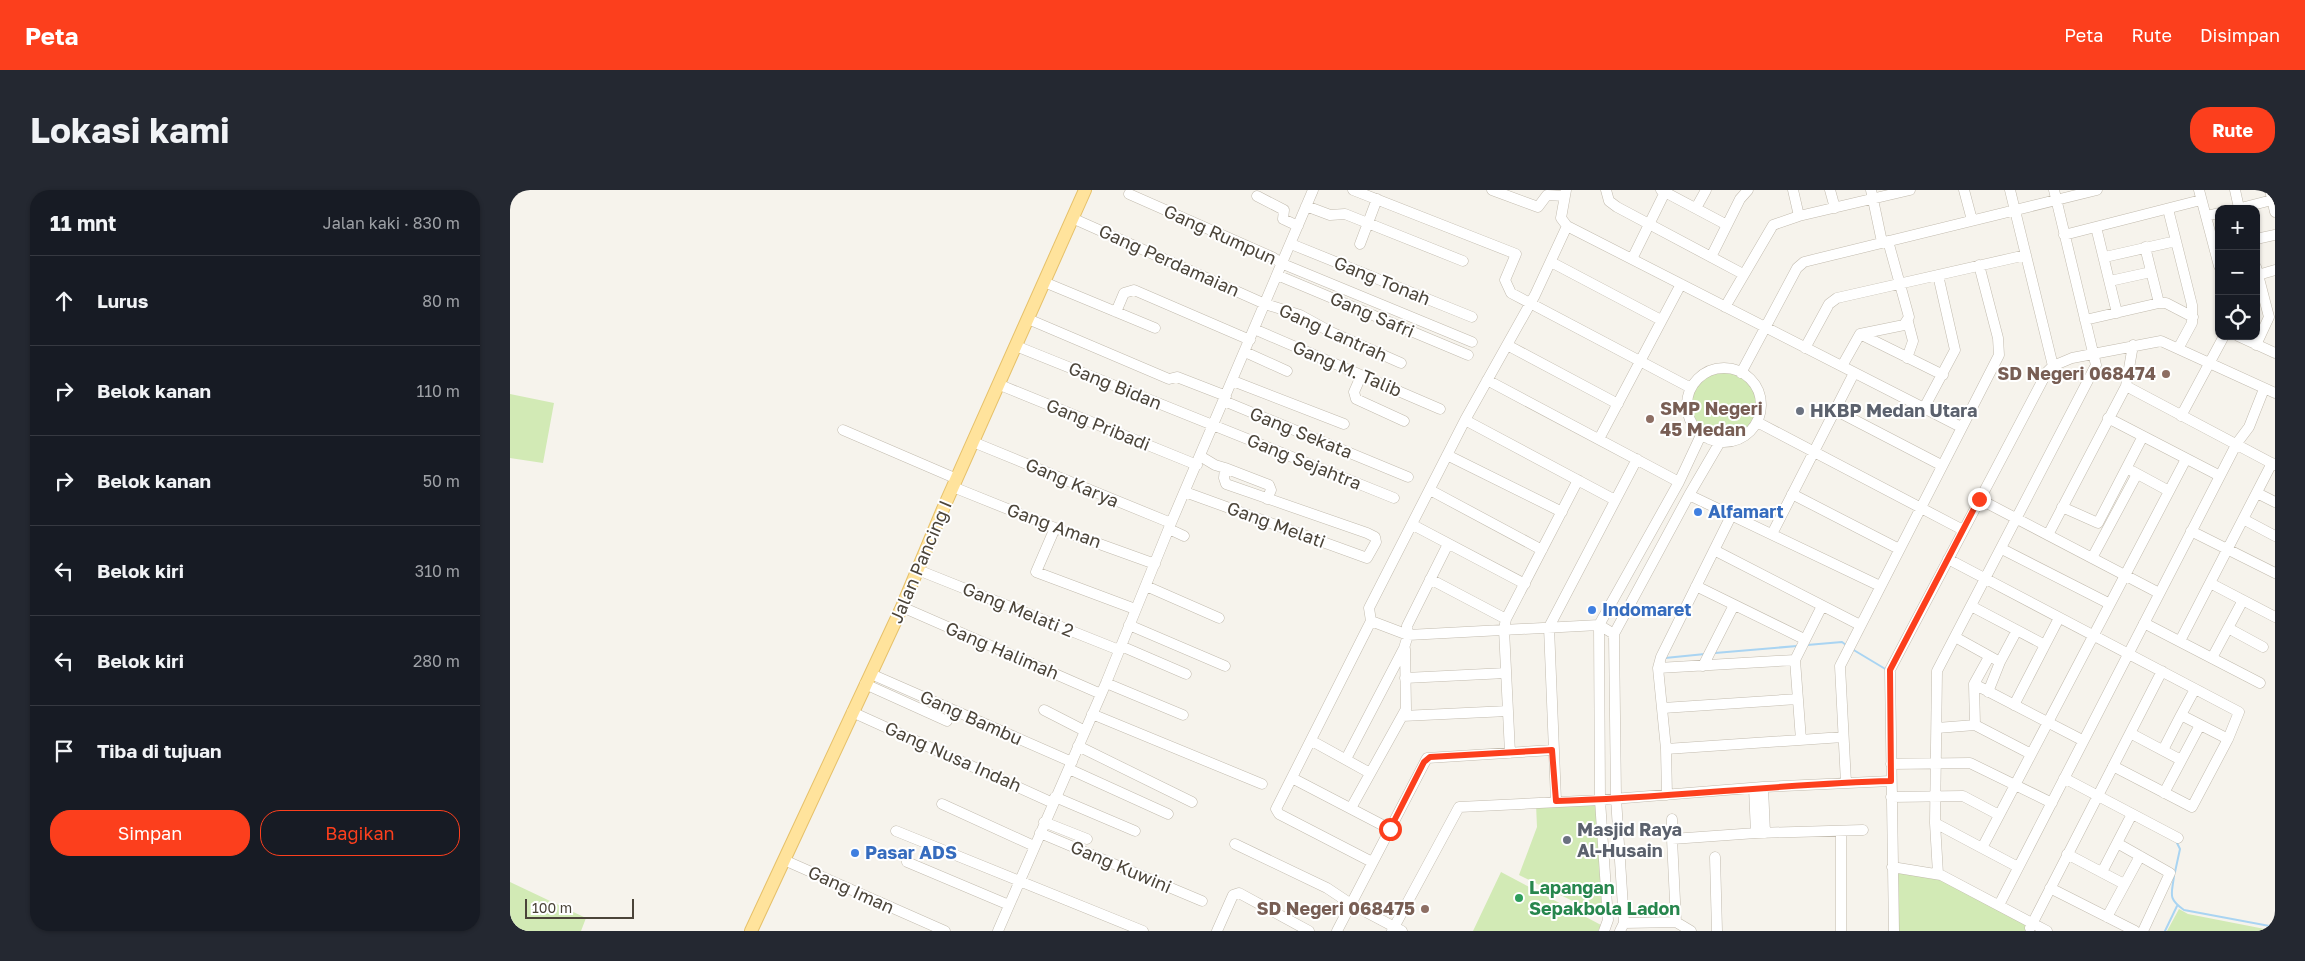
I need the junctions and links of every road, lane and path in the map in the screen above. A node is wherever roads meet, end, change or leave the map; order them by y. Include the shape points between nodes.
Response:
1 (1085, 190) edge
2 (1313, 190) edge
3 (1353, 190) edge
4 (1492, 190) edge
5 (1606, 190) edge
6 (1706, 190) edge
7 (1748, 190) edge
8 (1793, 190) edge
9 (1830, 190) edge
10 (1910, 190) edge
11 (1964, 190) edge
12 (2010, 190) edge
13 (2097, 190) edge
14 (2235, 190) edge
15 (1663, 191) edge
16 (1565, 193) edge
17 (1129, 194) dead end
18 (1872, 194) edge
19 (2055, 195) edge
20 (2200, 195) edge
21 (2271, 195) edge
22 (1257, 196) dead end
23 (1377, 199) junction
24 (2238, 205) edge
25 (2246, 205) edge
26 (1306, 206) junction
27 (1696, 208) junction
28 (1835, 208) junction
29 (2168, 209) junction
30 (2015, 210) junction
31 (2275, 212) edge
32 (2215, 214) edge
33 (1799, 216) junction
34 (2206, 216) junction
35 (1072, 218) junction
36 (1972, 220) junction
37 (1368, 223) junction
38 (1649, 225) junction
39 (1727, 225) junction
40 (1298, 226) junction
41 (1567, 226) junction
42 (2096, 227) junction
43 (2064, 235) junction
44 (2275, 235) edge
45 (2260, 239) edge
46 (2176, 241) junction
47 (1885, 242) junction
48 (1291, 244) junction
49 (1360, 244) dead end
50 (2215, 246) edge
51 (2145, 247) junction
52 (2026, 255) junction
53 (1711, 257) junction
54 (2105, 257) junction
55 (1632, 259) junction
56 (1463, 261) dead end
57 (1552, 262) junction
58 (1283, 264) junction
59 (1979, 265) junction
60 (2275, 270) edge
61 (2260, 271) edge
62 (2151, 272) junction
63 (1743, 274) junction
64 (1277, 275) junction
65 (1938, 275) junction
66 (2260, 278) edge
67 (2110, 281) junction
68 (1044, 282) junction
69 (1681, 284) junction
70 (1899, 284) junction
71 (1530, 302) junction
72 (2159, 303) junction
73 (1265, 304) junction
74 (2271, 304) edge
75 (1725, 306) junction
76 (1116, 312) junction
77 (2117, 312) junction
78 (1472, 317) dead end
79 (2193, 317) junction
80 (1028, 319) junction
81 (2272, 319) edge
82 (1661, 320) junction
83 (2086, 320) junction
84 (1908, 322) junction
85 (1765, 327) junction
86 (1155, 328) dead end
87 (1254, 329) junction
88 (1860, 334) junction
89 (1250, 340) junction
90 (2222, 340) edge
91 (2246, 340) edge
92 (1472, 342) dead end
93 (1507, 345) junction
94 (2132, 345) junction
95 (2256, 345) junction
96 (1016, 346) junction
97 (1805, 348) junction
98 (2179, 348) junction
99 (1244, 352) junction
100 (2275, 353) edge
101 (2094, 354) junction
102 (1468, 355) dead end
103 (1907, 358) junction
104 (1640, 361) junction
105 (2209, 362) junction
106 (1401, 363) dead end
107 (1842, 366) junction
108 (2052, 366) junction
109 (1287, 371) dead end
110 (1741, 373) junction
111 (1854, 373) junction
112 (1943, 375) junction
113 (1362, 376) junction
114 (1487, 380) junction
115 (1233, 381) junction
116 (1000, 385) junction
117 (2126, 386) junction
118 (1691, 388) junction
119 (2264, 389) junction
120 (2275, 393) edge
121 (1225, 399) junction
122 (1618, 404) junction
123 (1924, 408) junction
124 (1440, 409) dead end
125 (1835, 410) junction
126 (2181, 416) junction
127 (2108, 418) junction
128 (1465, 420) junction
129 (1404, 421) dead end
130 (1757, 422) junction
131 (1344, 424) dead end
132 (1213, 426) junction
133 (1961, 427) junction
134 (843, 430) dead end
135 (1701, 435) junction
136 (2143, 436) junction
137 (1599, 439) junction
138 (973, 442) junction
139 (1720, 442) junction
140 (2237, 443) junction
141 (1814, 452) junction
142 (1447, 455) junction
143 (2186, 458) junction
144 (1198, 460) junction
145 (1637, 460) junction
146 (2273, 464) edge
147 (1941, 465) junction
148 (1225, 468) junction
149 (2127, 468) junction
150 (2137, 474) junction
151 (2220, 476) junction
152 (1408, 477) dead end
153 (1578, 480) junction
154 (1679, 482) junction
155 (955, 483) junction
156 (1430, 490) junction
157 (2169, 491) junction
158 (1185, 492) junction
159 (2257, 493) junction
160 (1689, 494) junction
161 (1792, 494) junction
162 (1394, 498) dead end
163 (1267, 499) junction
164 (1979, 499) junction
165 (1615, 500) junction
166 (2275, 502) edge
167 (2062, 507) junction
168 (1920, 508) junction
169 (1562, 512) junction
170 (1732, 514) junction
171 (2016, 518) junction
172 (2243, 520) junction
173 (1413, 525) junction
174 (1170, 526) junction
175 (1055, 528) junction
176 (1963, 530) junction
177 (2192, 531) junction
178 (1772, 534) junction
179 (2048, 535) junction
180 (1184, 536) dead end
181 (2275, 536) edge
182 (1448, 544) junction
183 (1899, 549) junction
184 (2002, 549) junction
185 (1542, 550) junction
186 (1714, 550) junction
187 (2227, 550) junction
188 (2092, 558) junction
189 (1948, 559) junction
190 (1155, 564) junction
191 (918, 570) junction
192 (2275, 574) edge
193 (2125, 575) junction
194 (1430, 579) junction
195 (1985, 579) junction
196 (2210, 583) junction
197 (1525, 584) junction
198 (1146, 586) junction
199 (1696, 586) junction
200 (1880, 586) junction
201 (2159, 593) junction
202 (2242, 600) junction
203 (2110, 604) junction
204 (1734, 605) junction
205 (1822, 606) junction
206 (1971, 606) junction
207 (902, 608) junction
208 (1136, 609) junction
209 (2275, 617) edge
210 (1219, 618) dead end
211 (2059, 618) junction
212 (1371, 621) junction
213 (2144, 623) junction
214 (1505, 624) junction
215 (1129, 625) junction
216 (1599, 625) junction
217 (1860, 625) junction
218 (1549, 627) junction
219 (2228, 628) junction
220 (2016, 630) junction
221 (1614, 634) junction
222 (1408, 635) junction
223 (2093, 636) junction
224 (1955, 637) junction
225 (2180, 642) junction
226 (1802, 643) junction
227 (2045, 645) junction
228 (2263, 647) dead end
229 (1120, 648) junction
230 (1404, 648) junction
231 (2128, 654) junction
232 (1989, 657) junction
233 (1707, 658) junction
234 (2212, 658) junction
235 (1796, 660) junction
236 (2000, 662) junction
237 (1225, 666) dead end
238 (1658, 668) junction
239 (2162, 671) junction
240 (1506, 673) junction
241 (1186, 674) dead end
242 (1406, 678) junction
243 (868, 679) junction
244 (2260, 683) dead end
245 (1106, 684) junction
246 (1974, 684) junction
247 (2195, 689) junction
248 (1988, 692) junction
249 (1101, 694) junction
250 (1798, 699) junction
251 (2014, 705) junction
252 (1663, 708) junction
253 (1044, 710) dead end
254 (1508, 711) junction
255 (852, 712) junction
256 (1092, 714) junction
257 (1182, 715) dead end
258 (2181, 715) junction
259 (1402, 716) junction
260 (947, 721) dead end
261 (2048, 722) junction
262 (1975, 725) junction
263 (2200, 725) junction
264 (1937, 728) junction
265 (1085, 731) junction
266 (2130, 733) junction
267 (1843, 737) junction
268 (2228, 739) junction
269 (1801, 740) junction
270 (2082, 740) junction
271 (1312, 741) junction
272 (1078, 746) junction
273 (1666, 749) junction
274 (1552, 750) junction
275 (2163, 750) junction
276 (1510, 753) junction
277 (2031, 754) junction
278 (1346, 759) junction
279 (2181, 760) junction
280 (1937, 763) junction
281 (1894, 764) junction
282 (1070, 765) junction
283 (2113, 766) junction
284 (1370, 773) junction
285 (1292, 778) junction
286 (2064, 778) junction
287 (1891, 781) junction
288 (1846, 783) junction
289 (1262, 784) dead end
290 (2015, 784) junction
291 (1758, 787) junction
292 (2164, 793) junction
293 (1667, 795) junction
294 (2098, 795) junction
295 (1894, 797) junction
296 (1936, 797) junction
297 (1616, 798) junction
298 (1054, 800) junction
299 (1600, 800) junction
300 (1556, 801) junction
301 (1192, 802) dead end
302 (2052, 803) junction
303 (942, 804) dead end
304 (1351, 808) junction
305 (1168, 814) dead end
306 (2132, 814) junction
307 (1999, 815) junction
308 (1672, 820) dead end
309 (1044, 822) junction
310 (1935, 823) junction
311 (1390, 829) junction
312 (1863, 830) dead end
313 (896, 831) dead end
314 (1135, 831) dead end
315 (1841, 831) junction
316 (1040, 833) junction
317 (1760, 833) junction
318 (2178, 838) dead end
319 (1087, 839) dead end
320 (1672, 839) junction
321 (2117, 843) junction
322 (1236, 844) dead end
323 (1034, 846) junction
324 (1982, 848) junction
325 (2067, 854) junction
326 (2140, 856) junction
327 (1715, 857) dead end
328 (784, 860) junction
329 (907, 862) dead end
330 (1372, 862) junction
331 (1896, 867) junction
332 (2018, 867) junction
333 (2102, 872) junction
334 (1938, 874) junction
335 (1020, 880) junction
336 (2124, 884) junction
337 (2050, 888) junction
338 (1202, 901) dead end
339 (1351, 904) junction
340 (1009, 905) junction
341 (1999, 905) junction
342 (2107, 917) junction
343 (2031, 925) junction
344 (1678, 926) edge
345 (1622, 927) edge
346 (1001, 930) edge
347 (1396, 930) edge
348 (751, 931) edge
349 (945, 931) edge
350 (1143, 931) edge
351 (1217, 931) edge
352 (1309, 931) edge
353 (1337, 931) edge
354 (1604, 931) edge
355 (1691, 931) edge
356 (1717, 931) edge
357 (1841, 931) edge
358 (1894, 931) edge
359 (2047, 931) edge
360 (2135, 931) edge
361 (2143, 931) edge

1 - 35 main road, Jalan Pancing I
2 - 26 street
3 - 23 street
4 - 16 street via 1538,208 1547,195
5 - 38 street via 1612,204
6 - 27 street
7 - 39 street
8 - 33 street
9 - 28 street
10 - 18 street
11 - 36 street
12 - 30 street
13 - 19 street
14 - 24 street
15 - 27 street
15 - 38 street
16 - 41 street via 1561,217
17 - 58 street, Gang Rumpun
18 - 28 street
18 - 47 street
19 - 30 street
19 - 43 street
20 - 29 street
20 - 34 street
21 - 25 street
21 - 31 street
22 - 40 street via 1284,210 1283,219
23 - 37 street
23 - 71 street via 1516,254 1505,284 1511,293
26 - 37 street via 1330,215 1345,214
26 - 40 street
27 - 39 street
28 - 33 street
29 - 42 street
29 - 46 street
30 - 36 street
30 - 52 street
32 - 34 street
33 - 63 street via 1773,225
34 - 50 street
35 - 68 main road, Jalan Pancing I
35 - 73 street, Gang Perdamaian
36 - 47 street
37 - 49 street
37 - 56 street
38 - 53 street
38 - 55 street
39 - 53 street
40 - 48 street
41 - 55 street
41 - 57 street
42 - 43 street
42 - 54 street
43 - 83 street
44 - 45 street
46 - 51 street
46 - 79 street
47 - 70 street
47 - 85 street via 1804,262 1797,268
48 - 58 street
48 - 78 street, Gang Tonah
51 - 54 street
51 - 62 street
52 - 59 street
52 - 108 street
53 - 63 street
54 - 67 street
55 - 69 street
57 - 71 street
57 - 82 street
58 - 64 street
58 - 92 street, Gang Rumpun
59 - 65 street
59 - 133 street via 2000,348 1994,366
60 - 61 street
62 - 67 street
62 - 72 street
63 - 75 street
64 - 73 street
64 - 102 street, Gang Safri
65 - 70 street
65 - 112 street via 1955,346
66 - 74 street
67 - 77 street
68 - 76 street
68 - 80 main road, Jalan Pancing I
69 - 75 street
69 - 82 street
70 - 84 street
70 - 97 street via 1832,301
71 - 93 street
71 - 104 street
72 - 77 street
72 - 79 street via 2166,303
73 - 87 street
73 - 106 street, Gang Lantrah via 1300,315
74 - 81 street
75 - 85 street
76 - 86 street
76 - 89 street via 1124,293 1134,290
77 - 83 street
79 - 98 street
80 - 96 main road, Jalan Pancing I
80 - 121 street, Gang Sekata via 1169,379 1177,377
81 - 95 street
82 - 104 street
83 - 101 street
84 - 88 street
84 - 103 street via 1913,341
85 - 97 street
85 - 110 street
87 - 89 street
87 - 113 street, Gang M. Talib
88 - 103 street
88 - 107 street
89 - 99 street
90 - 105 street
91 - 95 street
93 - 114 street
93 - 122 street
94 - 98 street via 2161,341
94 - 101 street
94 - 117 street
95 - 100 street
96 - 116 main road, Jalan Pancing I
96 - 132 street, Gang Bidan
97 - 107 street
98 - 105 street
99 - 109 street
99 - 115 street
101 - 108 street
101 - 171 street via 2096,365
103 - 112 street
104 - 118 street
104 - 122 street
105 - 119 street
105 - 126 street
107 - 111 street
108 - 164 street via 2041,380
110 - 118 street via 1727,368 1713,370 1700,376
110 - 130 street via 1759,394 1761,408
111 - 123 street
111 - 125 street
112 - 123 street
113 - 124 street, Gang M. Talib
113 - 129 street via 1354,392 1356,399
114 - 128 street
114 - 137 street
115 - 121 street
115 - 131 street
116 - 138 main road, Jalan Pancing I
116 - 144 street, Gang Pribadi
117 - 126 street
117 - 127 street
118 - 135 street via 1687,413
119 - 120 street
119 - 140 street via 2249,427
121 - 132 street
121 - 152 street, Gang Sekata
122 - 137 street
123 - 133 street
125 - 141 street
125 - 147 street
126 - 140 street
127 - 136 street
127 - 167 street
128 - 142 street
128 - 153 street
130 - 139 street via 1748,434 1734,441
130 - 141 street
132 - 144 street
132 - 162 street, Gang Sejahtra
133 - 147 street
134 - 155 street, Gang Aman
135 - 139 street
135 - 154 street
136 - 143 street
136 - 149 street
137 - 145 street
138 - 155 main road, Jalan Pancing I
138 - 174 street, Gang Karya
139 - 160 street
140 - 146 street
140 - 151 street
141 - 161 street
141 - 168 street
142 - 156 street
142 - 169 street
143 - 151 street
143 - 157 street
144 - 148 street, Gang Pribadi
144 - 158 street
145 - 154 street
145 - 165 street
146 - 159 street
147 - 168 street
148 - 163 street via 1226,484
148 - 163 street, Gang Pribadi via 1269,484 1271,490
149 - 150 street
149 - 167 street via 2098,523
150 - 157 street
150 - 188 street
151 - 177 street
153 - 165 street
153 - 169 street
154 - 216 street
155 - 175 street, Gang Aman
155 - 191 main road, Jalan Pancing I
156 - 173 street
156 - 185 street
157 - 193 street
158 - 163 street, Gang Melati via 1367,558 1376,542 1375,537
158 - 174 street
159 - 166 street
159 - 172 street
160 - 170 street
160 - 221 street
161 - 178 street
161 - 183 street
164 - 171 street
164 - 176 street
165 - 218 street
167 - 179 street
168 - 176 street
168 - 183 street
169 - 185 street
170 - 178 street
170 - 186 street
171 - 179 street
171 - 184 street
172 - 181 street
172 - 187 street
173 - 182 street
173 - 212 street via 1369,608
174 - 180 street, Gang Karya
174 - 190 street
175 - 190 street, Gang Aman
175 - 208 street via 1036,572
176 - 189 street
177 - 187 street
177 - 201 street
178 - 200 street
179 - 188 street
182 - 194 street
182 - 197 street
183 - 200 street
184 - 195 street
184 - 203 street
185 - 197 street
186 - 199 street
186 - 205 street
187 - 192 street
187 - 196 street
188 - 193 street
189 - 195 street
189 - 281 street via 1890,672
190 - 198 street
191 - 207 main road, Jalan Pancing I
191 - 229 street, Gang Melati 2
193 - 201 street
193 - 203 street
194 - 214 street
194 - 222 street via 1408,626
195 - 206 street
195 - 211 street
196 - 202 street
196 - 225 street
197 - 214 street
198 - 208 street
198 - 210 street
199 - 204 street
199 - 238 street
200 - 217 street
201 - 213 street
202 - 209 street
202 - 219 street
203 - 223 street
204 - 226 street
204 - 233 street
205 - 217 street
205 - 226 street
206 - 220 street
206 - 224 street
207 - 243 main road, Jalan Pancing I
207 - 249 street, Gang Halimah
208 - 215 street
211 - 223 street
211 - 227 street
212 - 222 street
212 - 271 street
213 - 225 street
213 - 231 street
214 - 218 street
214 - 222 street
214 - 240 street
215 - 229 street
215 - 237 street
216 - 218 street
216 - 221 street
216 - 299 street
217 - 267 street via 1840,666
218 - 274 street
219 - 228 street
219 - 234 street
220 - 227 street
220 - 236 street
221 - 297 street
222 - 230 street
223 - 231 street
223 - 261 street
224 - 232 street
224 - 264 street via 1937,671
225 - 234 street
226 - 235 street
227 - 251 street
229 - 241 street, Gang Melati 2
229 - 245 street
230 - 242 street
230 - 278 street
231 - 239 street
231 - 270 street
232 - 236 street
232 - 246 street
233 - 235 street
233 - 238 street
234 - 244 street
235 - 250 street
236 - 248 street
238 - 252 street
239 - 247 street
239 - 266 street
240 - 242 street
240 - 254 street
242 - 259 street via 1407,705
243 - 255 main road, Jalan Pancing I
243 - 260 street
243 - 282 street, Gang Bambu
245 - 249 street
245 - 257 street
246 - 248 street
246 - 262 street
247 - 258 street
247 - 268 street via 2238,712
248 - 251 street
249 - 256 street
250 - 252 street
250 - 269 street
251 - 261 street
252 - 273 street
253 - 265 street
254 - 259 street
254 - 276 street
255 - 298 street, Gang Nusa Indah
255 - 328 main road, Jalan Pancing I
256 - 265 street
256 - 289 street
258 - 263 street
258 - 275 street
259 - 284 street
261 - 270 street
261 - 277 street
262 - 264 street
262 - 277 street
263 - 268 street
263 - 279 street
264 - 280 street
265 - 272 street
266 - 275 street
266 - 283 street
267 - 269 street
267 - 288 street
268 - 292 street via 2192,807
269 - 273 street
270 - 286 street
271 - 278 street
271 - 285 street
272 - 282 street
272 - 301 street
273 - 293 street
274 - 276 street
274 - 300 street
275 - 279 street
276 - 311 street via 1427,758
277 - 290 street
278 - 284 street
279 - 292 street
280 - 281 street
280 - 290 street via 1970,763
280 - 296 street
281 - 287 street
282 - 298 street
282 - 305 street, Gang Bambu
283 - 292 street
283 - 294 street
284 - 304 street
285 - 304 street
285 - 330 street via 1276,809 1278,814
286 - 294 street
286 - 302 street
287 - 288 street
287 - 295 street
288 - 291 street
290 - 302 street
290 - 307 street
291 - 293 street
291 - 317 street
293 - 297 street
294 - 306 street
294 - 325 street
295 - 296 street
295 - 331 street
296 - 307 street via 1963,796
296 - 310 street
297 - 299 street
297 - 345 street
298 - 309 street
298 - 314 street, Gang Nusa Indah
299 - 300 street
299 - 354 street via 1608,920
300 - 347 street via 1456,809
302 - 332 street
303 - 323 street
304 - 311 street
306 - 318 street
306 - 321 street
307 - 324 street
308 - 320 street
309 - 316 street
309 - 319 street
310 - 324 street
310 - 334 street
311 - 330 street
312 - 315 street
313 - 335 street
315 - 317 street
315 - 357 street
316 - 323 street
316 - 338 street, Gang Kuwini
317 - 320 street
320 - 344 street
321 - 326 street
321 - 333 street
322 - 339 street via 1327,888
323 - 335 street
324 - 332 street
325 - 333 street
325 - 337 street
326 - 336 street
326 - 361 street via 2170,873
327 - 356 street
328 - 348 main road, Jalan Pancing I
328 - 349 street, Gang Iman
329 - 340 street
330 - 339 street
331 - 334 street
331 - 358 street
332 - 341 street
333 - 336 street
334 - 341 street
335 - 340 street
335 - 350 street
336 - 342 street
337 - 342 street
337 - 343 street
339 - 347 street
339 - 353 street
340 - 346 street
341 - 343 street
342 - 360 street
343 - 359 street
344 - 345 street
344 - 355 street
351 - 352 street via 1233,896 1239,893

